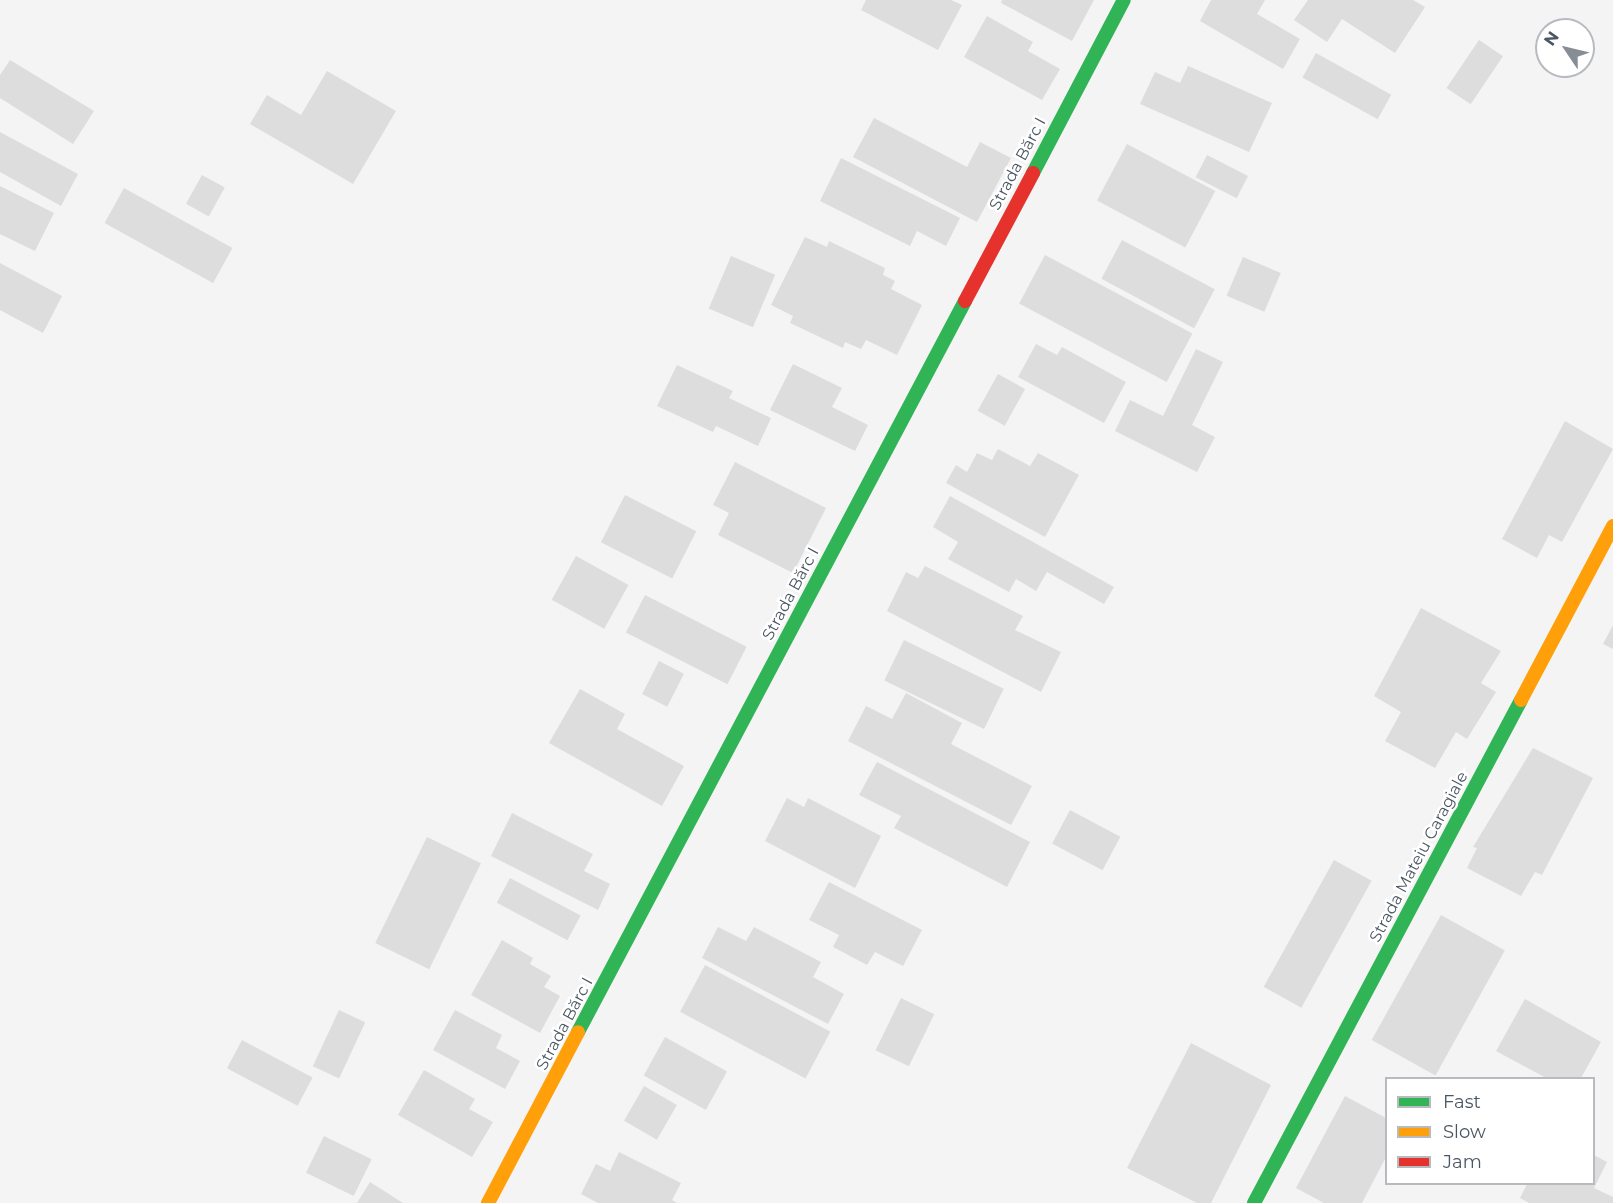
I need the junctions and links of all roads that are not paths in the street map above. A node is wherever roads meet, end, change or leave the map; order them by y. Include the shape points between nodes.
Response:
1 (1124, 0) edge
2 (1613, 526) edge
3 (488, 1203) edge
4 (1254, 1203) edge

1 - 3 street, Strada Bărc I
2 - 4 street, Strada Mateiu Caragiale

